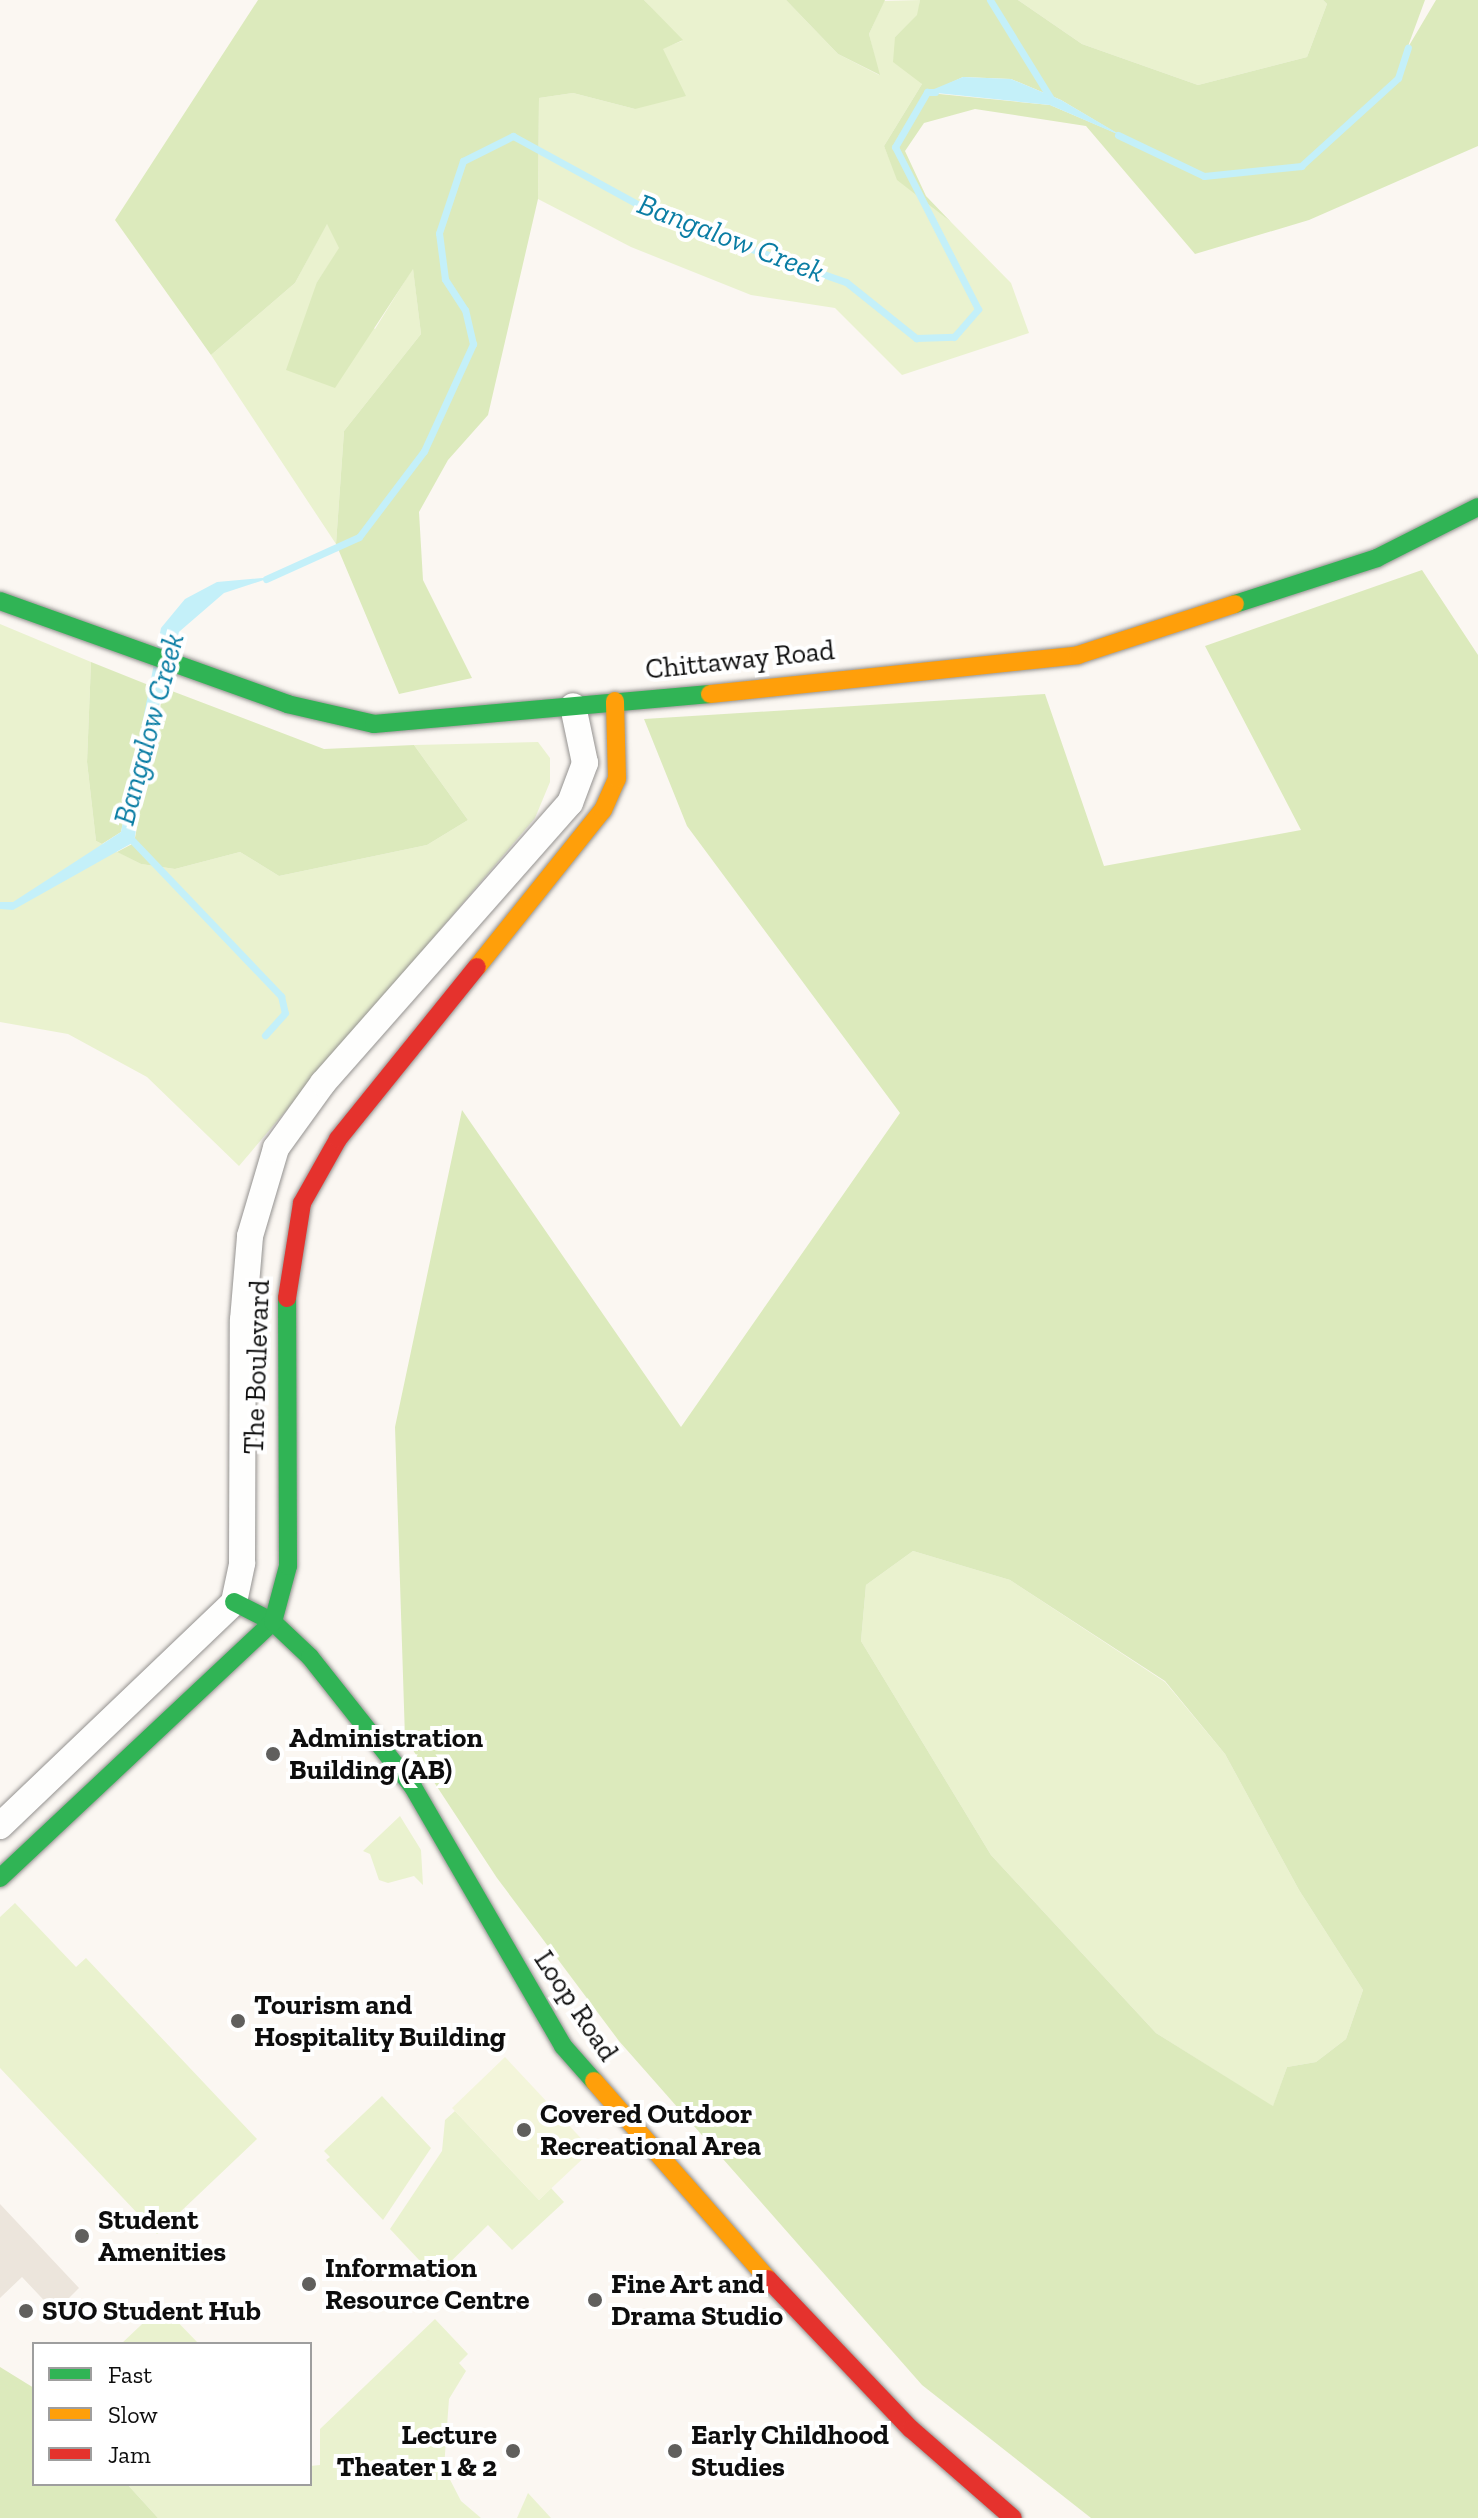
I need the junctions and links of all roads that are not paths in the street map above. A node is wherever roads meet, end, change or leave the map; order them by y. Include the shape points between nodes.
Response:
1 (1478, 507) edge
2 (0, 601) edge
3 (615, 701) junction
4 (573, 706) junction
5 (234, 1602) junction
6 (273, 1622) junction
7 (0, 1826) edge
8 (0, 1878) edge
9 (1013, 2518) edge

1 - 3 street, Chittaway Road via 1377,558 1078,655
2 - 4 street, Chittaway Road via 287,704 374,724
3 - 4 street, Chittaway Road
3 - 6 street, The Boulevard via 617,779 603,810 338,1139 302,1203 284,1320 288,1566
4 - 5 street, The Boulevard via 585,763 570,803 323,1083 276,1148 248,1251 242,1563
5 - 6 street, Loop Road
5 - 7 street
6 - 8 street
6 - 9 street, Loop Road via 310,1657 413,1787 563,2046 728,2237 911,2429

